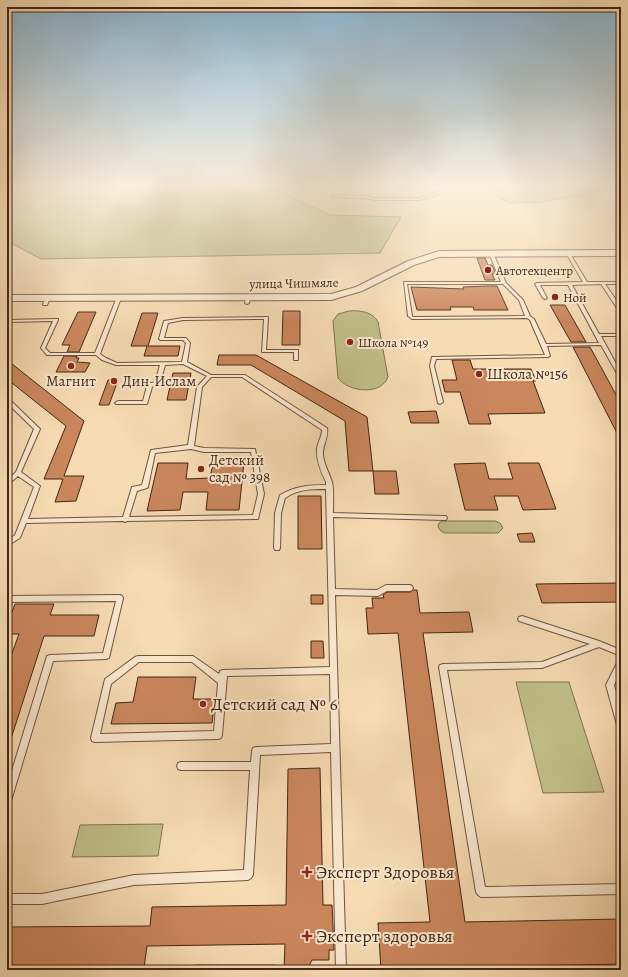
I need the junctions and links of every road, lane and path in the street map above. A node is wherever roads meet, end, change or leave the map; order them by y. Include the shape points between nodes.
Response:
1 (568, 253) junction
2 (621, 253) edge
3 (492, 254) junction
4 (621, 282) edge
5 (504, 283) junction
6 (586, 283) junction
7 (602, 283) junction
8 (569, 284) junction
9 (7, 298) edge
10 (120, 298) junction
11 (545, 298) dead end
12 (621, 310) edge
13 (245, 312) dead end
14 (528, 317) junction
15 (244, 318) junction
16 (7, 321) edge
17 (598, 335) junction
18 (621, 335) edge
19 (602, 344) junction
20 (544, 345) junction
21 (97, 354) junction
22 (296, 360) dead end
23 (163, 363) junction
24 (184, 363) junction
25 (210, 376) junction
26 (621, 377) edge
27 (7, 400) edge
28 (440, 402) dead end
29 (118, 403) dead end
30 (191, 447) junction
31 (18, 473) junction
32 (7, 484) edge
33 (329, 487) junction
34 (330, 515) junction
35 (444, 518) dead end
36 (125, 520) junction
37 (24, 521) junction
38 (7, 544) edge
39 (277, 548) dead end
40 (410, 588) dead end
41 (332, 592) junction
42 (7, 599) edge
43 (522, 619) dead end
44 (599, 644) junction
45 (621, 653) edge
46 (621, 663) edge
47 (334, 670) junction
48 (222, 682) junction
49 (621, 725) edge
50 (335, 748) junction
51 (181, 766) dead end
52 (255, 766) junction
53 (7, 801) edge
54 (621, 889) edge
55 (7, 899) edge
56 (341, 970) edge

1 - 2 street, улица Чишмяле
1 - 3 street, улица Чишмяле
1 - 6 lane
3 - 5 lane
3 - 10 street, улица Чишмяле via 444,254 422,258 343,295 247,300
4 - 7 lane
5 - 14 lane via 521,300
5 - 14 lane via 405,282 410,316
6 - 7 lane
6 - 8 lane
7 - 12 lane
8 - 11 lane via 537,284
8 - 17 lane
9 - 10 street, улица Чишмяле via 47,301
10 - 21 lane
13 - 15 lane
14 - 20 lane via 532,319
15 - 22 lane via 266,318 264,351 296,351
15 - 24 lane via 183,319 166,322 161,339 184,339 188,343
16 - 21 lane via 38,318 56,320 43,348 49,354
17 - 18 lane
17 - 19 lane
19 - 20 lane
19 - 26 lane
20 - 28 lane via 548,356 434,358 432,366
21 - 23 lane via 116,364
23 - 24 lane
23 - 29 lane via 158,380 150,386 146,403
24 - 25 lane
25 - 30 lane via 200,387
25 - 33 lane via 243,376 325,429 321,445 322,467
27 - 31 lane via 37,429
30 - 36 lane via 154,451 145,487 134,489
30 - 36 lane via 204,450 253,450 261,494 256,516
31 - 32 lane
31 - 37 lane via 37,486
33 - 34 lane
33 - 39 lane via 300,488 282,497 278,513
34 - 35 lane
34 - 41 lane
36 - 37 lane
37 - 38 lane via 18,536
40 - 41 lane via 386,588 378,592
41 - 47 lane
42 - 53 lane via 120,598 106,656 50,658
43 - 44 lane
44 - 45 lane
44 - 54 lane via 542,665 443,667 481,892
46 - 49 lane via 610,685
47 - 48 lane via 222,673
47 - 50 lane
48 - 48 lane via 218,735 95,738 108,682 138,659 192,659
50 - 52 lane via 256,751
50 - 56 lane
51 - 52 lane
52 - 55 lane via 248,875 134,880 42,899

